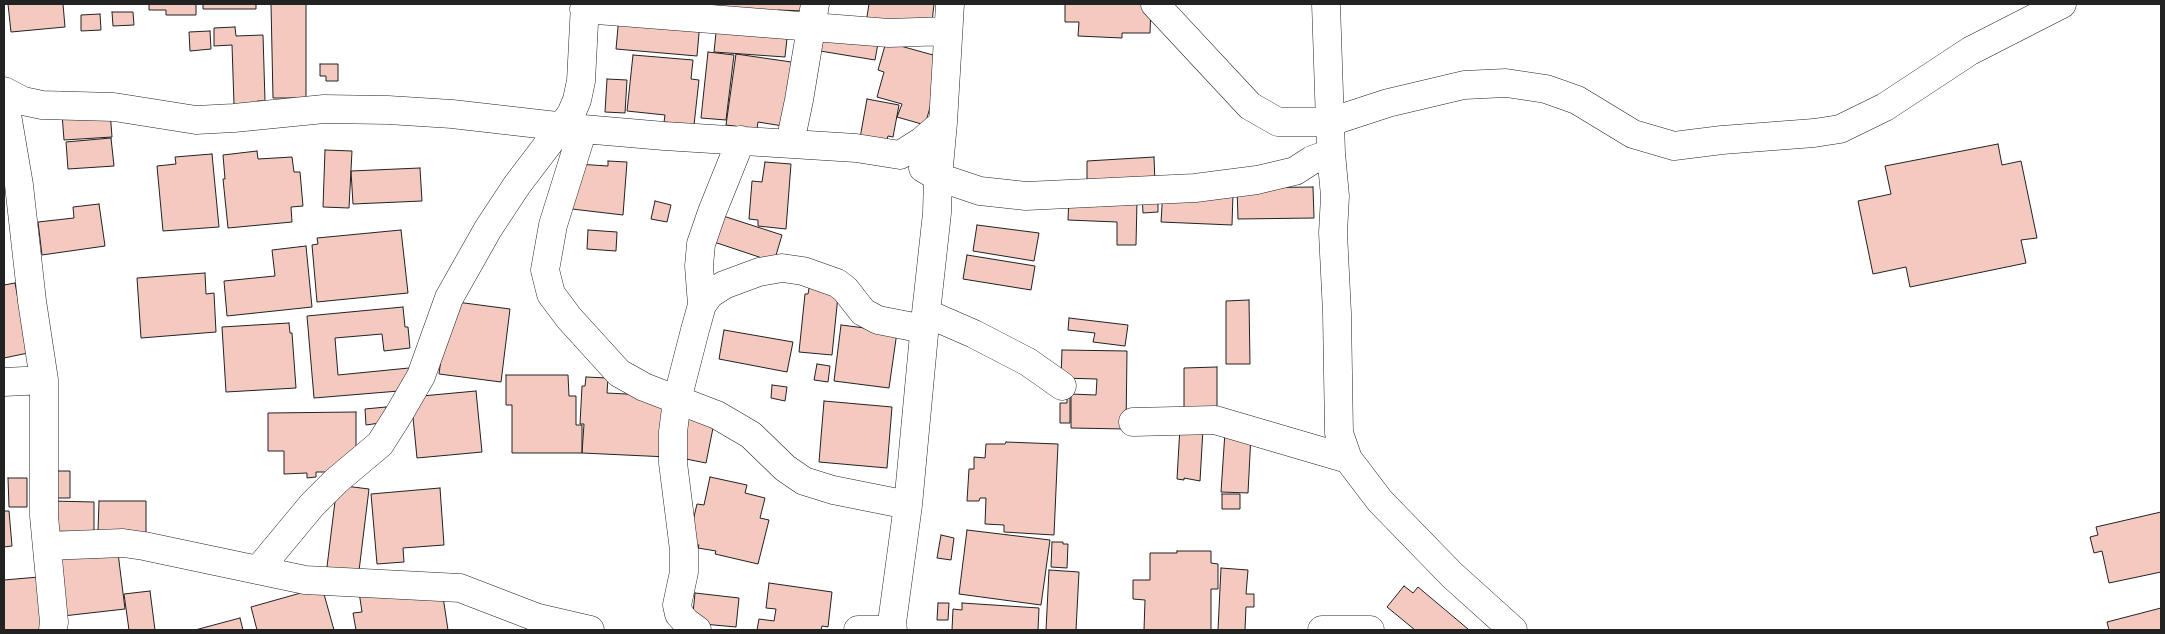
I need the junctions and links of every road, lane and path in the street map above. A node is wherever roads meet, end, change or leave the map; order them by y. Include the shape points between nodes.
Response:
1 (1155, 4) edge
2 (1326, 4) edge
3 (2062, 4) edge
4 (585, 6) edge
5 (951, 12) edge
6 (813, 15) edge
7 (4, 92) edge
8 (4, 97) edge
9 (1330, 122) junction
10 (943, 123) junction
11 (572, 128) junction
12 (741, 140) junction
13 (790, 143) junction
14 (1331, 153) junction
15 (900, 155) junction
16 (938, 177) junction
17 (14, 238) edge
18 (702, 305) junction
19 (925, 321) junction
20 (44, 380) junction
21 (4, 382) edge
22 (1062, 386) dead end
23 (677, 400) junction
24 (1133, 422) dead end
25 (1348, 460) junction
26 (908, 505) junction
27 (47, 546) junction
28 (258, 570) junction
29 (1486, 621) edge
30 (53, 630) edge
31 (590, 630) edge
32 (697, 630) edge
33 (858, 630) edge
34 (891, 630) edge
35 (1322, 630) edge
36 (1370, 630) edge
37 (1513, 630) edge

1 - 9 street via 1250,106 1278,122
2 - 9 street
3 - 9 street via 1970,51 1885,107 1840,129 1674,146 1633,134 1577,100 1546,89 1506,83 1464,85 1388,103
4 - 6 street
4 - 11 street via 581,81 578,100 571,114
5 - 6 street via 889,33
5 - 10 street
6 - 13 street
7 - 11 street via 42,105 114,107 196,120 324,109 452,114
8 - 17 street via 19,185
9 - 14 street
10 - 15 street
10 - 16 street
11 - 12 street
11 - 23 street via 547,251 545,270 552,294 569,318 619,373
11 - 28 street via 516,185 488,229 449,298 421,376 380,444 312,505
12 - 13 street
12 - 18 street via 702,244 699,266
13 - 15 street
14 - 16 street via 1295,171 1257,180 1186,188 1026,196 980,191
14 - 25 street via 1339,433
15 - 16 street
16 - 19 street
17 - 20 street
18 - 19 street via 710,294 724,285 759,272 782,268 803,271 837,283 863,312 878,320
18 - 23 street
19 - 22 street via 974,334 1028,362
19 - 26 street
20 - 21 street
20 - 27 street
23 - 26 street via 717,415 751,435 785,468 804,481
23 - 32 street via 673,463 684,550 684,572 677,605 682,618
24 - 25 street via 1215,420
25 - 29 street via 1380,500 1452,574
26 - 34 street
27 - 28 street via 123,543
27 - 30 street
28 - 31 street via 306,580 460,588 538,618
29 - 37 street
33 - 34 street
35 - 36 street

